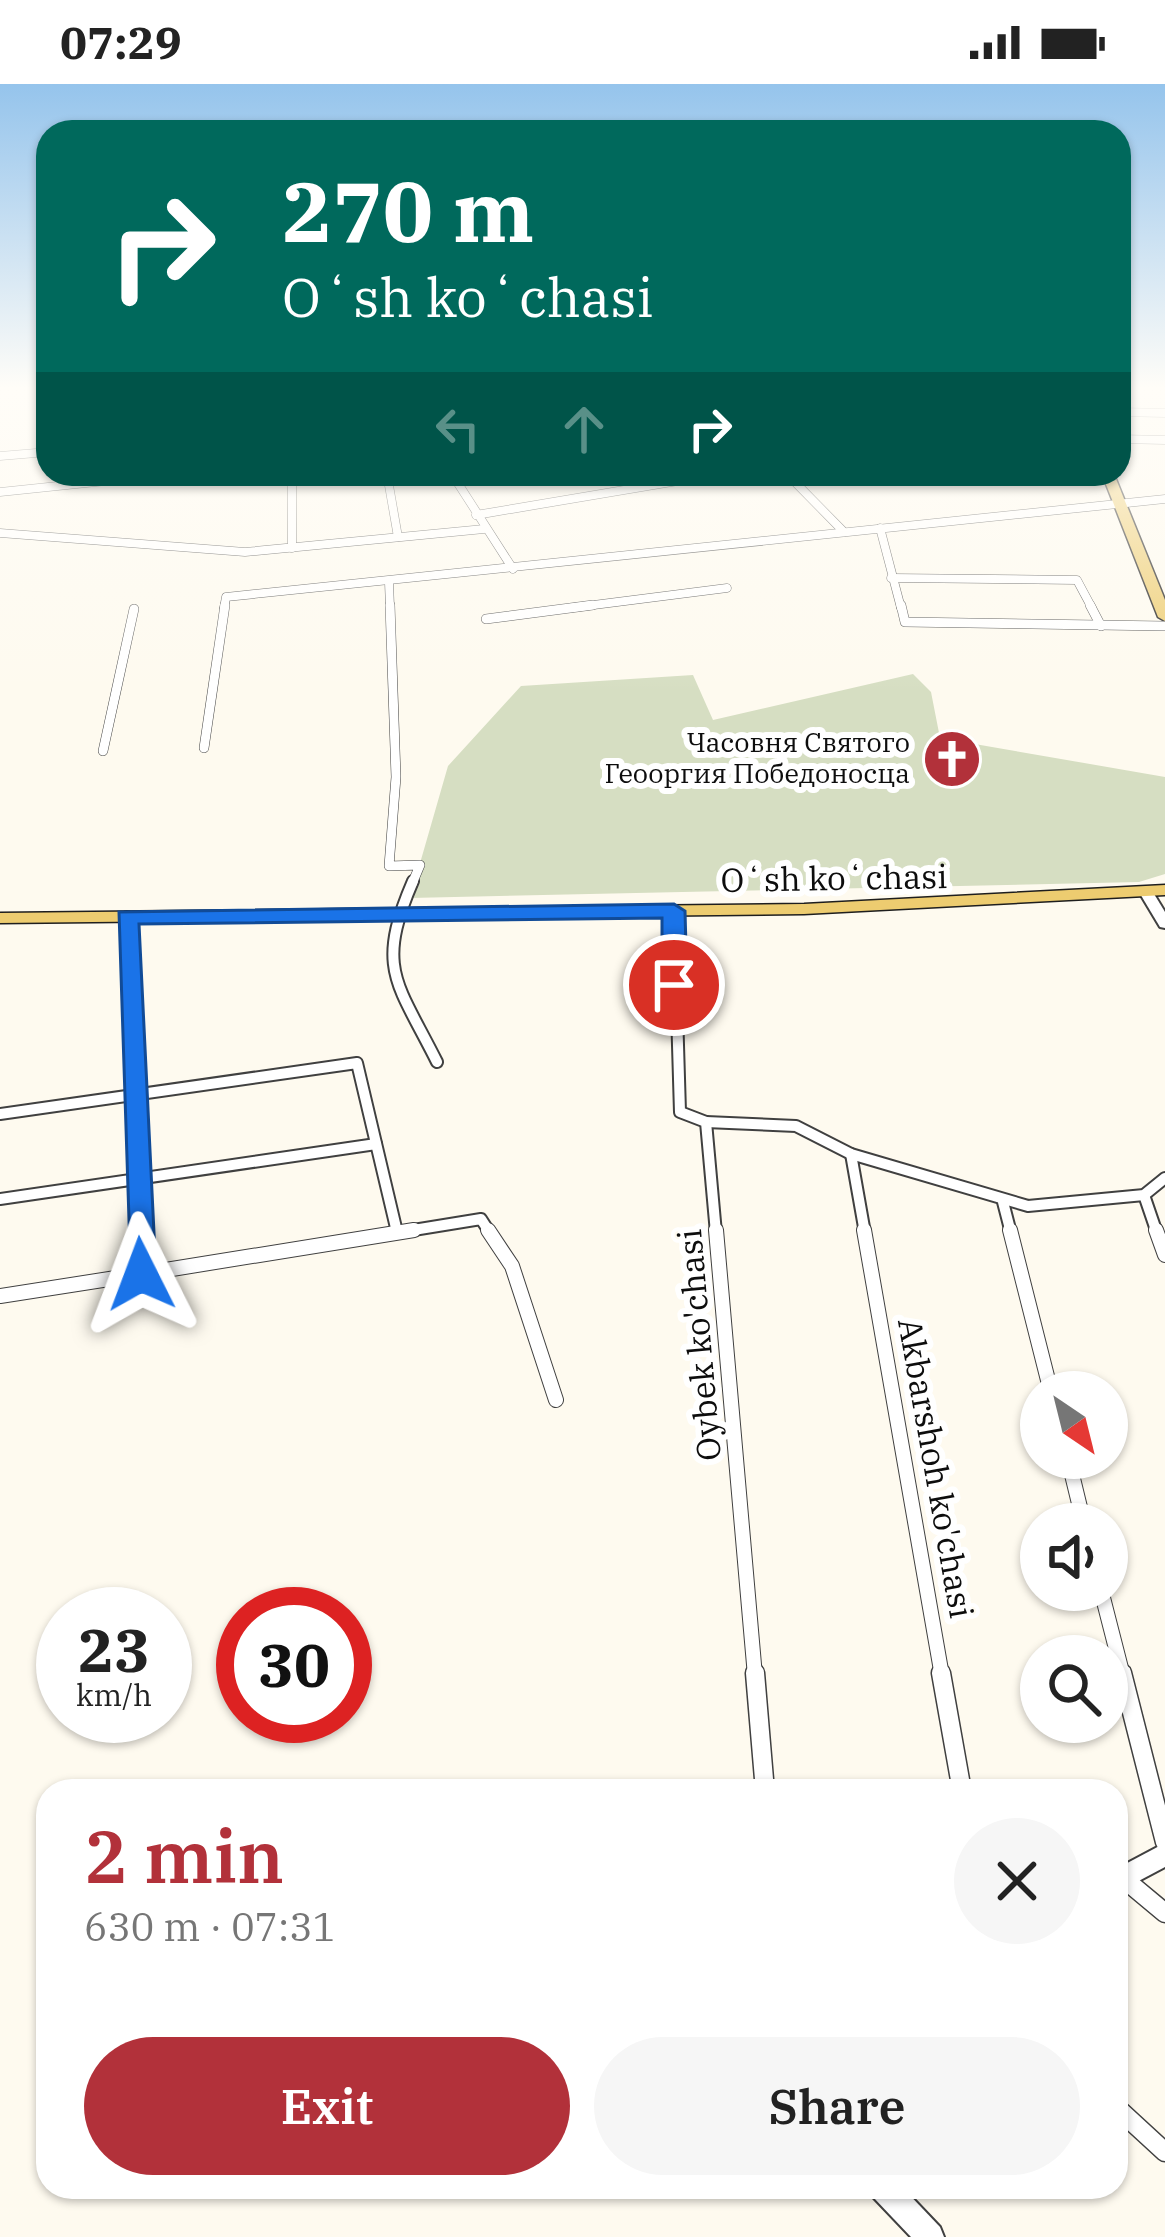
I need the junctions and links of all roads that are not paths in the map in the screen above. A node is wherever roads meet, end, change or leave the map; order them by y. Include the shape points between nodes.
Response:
1 (292, 490) edge
2 (390, 490) edge
3 (462, 490) edge
4 (621, 490) edge
5 (803, 490) edge
6 (1114, 490) edge
7 (1165, 499) edge
8 (1118, 501) junction
9 (476, 515) junction
10 (880, 528) junction
11 (484, 529) junction
12 (844, 532) junction
13 (0, 533) edge
14 (398, 537) junction
15 (292, 548) junction
16 (513, 569) junction
17 (891, 578) junction
18 (389, 582) junction
19 (727, 588) dead end
20 (134, 609) dead end
21 (486, 619) dead end
22 (1165, 622) edge
23 (1101, 626) junction
24 (204, 748) dead end
25 (103, 752) dead end
26 (1156, 891) edge
27 (674, 911) junction
28 (399, 914) junction
29 (128, 917) junction
30 (0, 918) edge
31 (1165, 924) edge
32 (437, 1062) dead end
33 (133, 1095) junction
34 (0, 1114) edge
35 (706, 1122) junction
36 (376, 1144) junction
37 (851, 1154) junction
38 (1165, 1178) edge
39 (136, 1180) junction
40 (1144, 1195) junction
41 (0, 1199) edge
42 (1003, 1202) junction
43 (397, 1232) junction
44 (1165, 1255) edge
45 (141, 1274) junction
46 (0, 1296) edge
47 (1046, 1371) edge
48 (556, 1400) dead end
49 (1106, 1611) edge
50 (764, 1779) edge
51 (960, 1779) edge
52 (1165, 1842) edge
53 (1165, 1854) edge
54 (1128, 1875) edge
55 (1128, 1886) edge
56 (1165, 1913) edge
57 (1128, 2118) edge
58 (1165, 2152) edge
59 (894, 2199) edge
60 (930, 2237) edge

1 - 15 street
2 - 14 street
3 - 9 street
4 - 9 street
5 - 12 street
6 - 8 main road
7 - 8 street
8 - 10 street
8 - 22 main road
9 - 11 street
10 - 12 street
10 - 17 street
11 - 14 street
11 - 16 street
12 - 16 street
13 - 15 street via 245,552
14 - 15 street
16 - 18 street
17 - 23 street via 1077,580
17 - 23 street via 900,618 909,623
18 - 24 street via 226,597
18 - 28 street via 396,777 388,866 420,865
19 - 21 street
20 - 25 street
22 - 23 street
26 - 27 main road, Oʻsh koʻchasi
26 - 31 street
27 - 28 main road, Oʻsh koʻchasi
27 - 35 street, Oybek ko'chasi via 680,1112
28 - 29 main road, Oʻsh koʻchasi
28 - 32 street via 390,968
29 - 30 main road, Oʻsh koʻchasi
29 - 33 street
33 - 34 street
33 - 36 street via 357,1063
33 - 39 street
35 - 37 street via 796,1126
35 - 50 street, Oybek ko'chasi
36 - 39 street
36 - 43 street
37 - 42 street
37 - 51 street, Akbarshoh ko'chasi
38 - 40 street
39 - 41 street
39 - 45 street
40 - 42 street
40 - 44 street
42 - 47 street
43 - 45 street
43 - 48 street via 485,1222 512,1266
45 - 46 street
49 - 52 street
53 - 54 street
55 - 56 street
57 - 58 street
59 - 60 street

